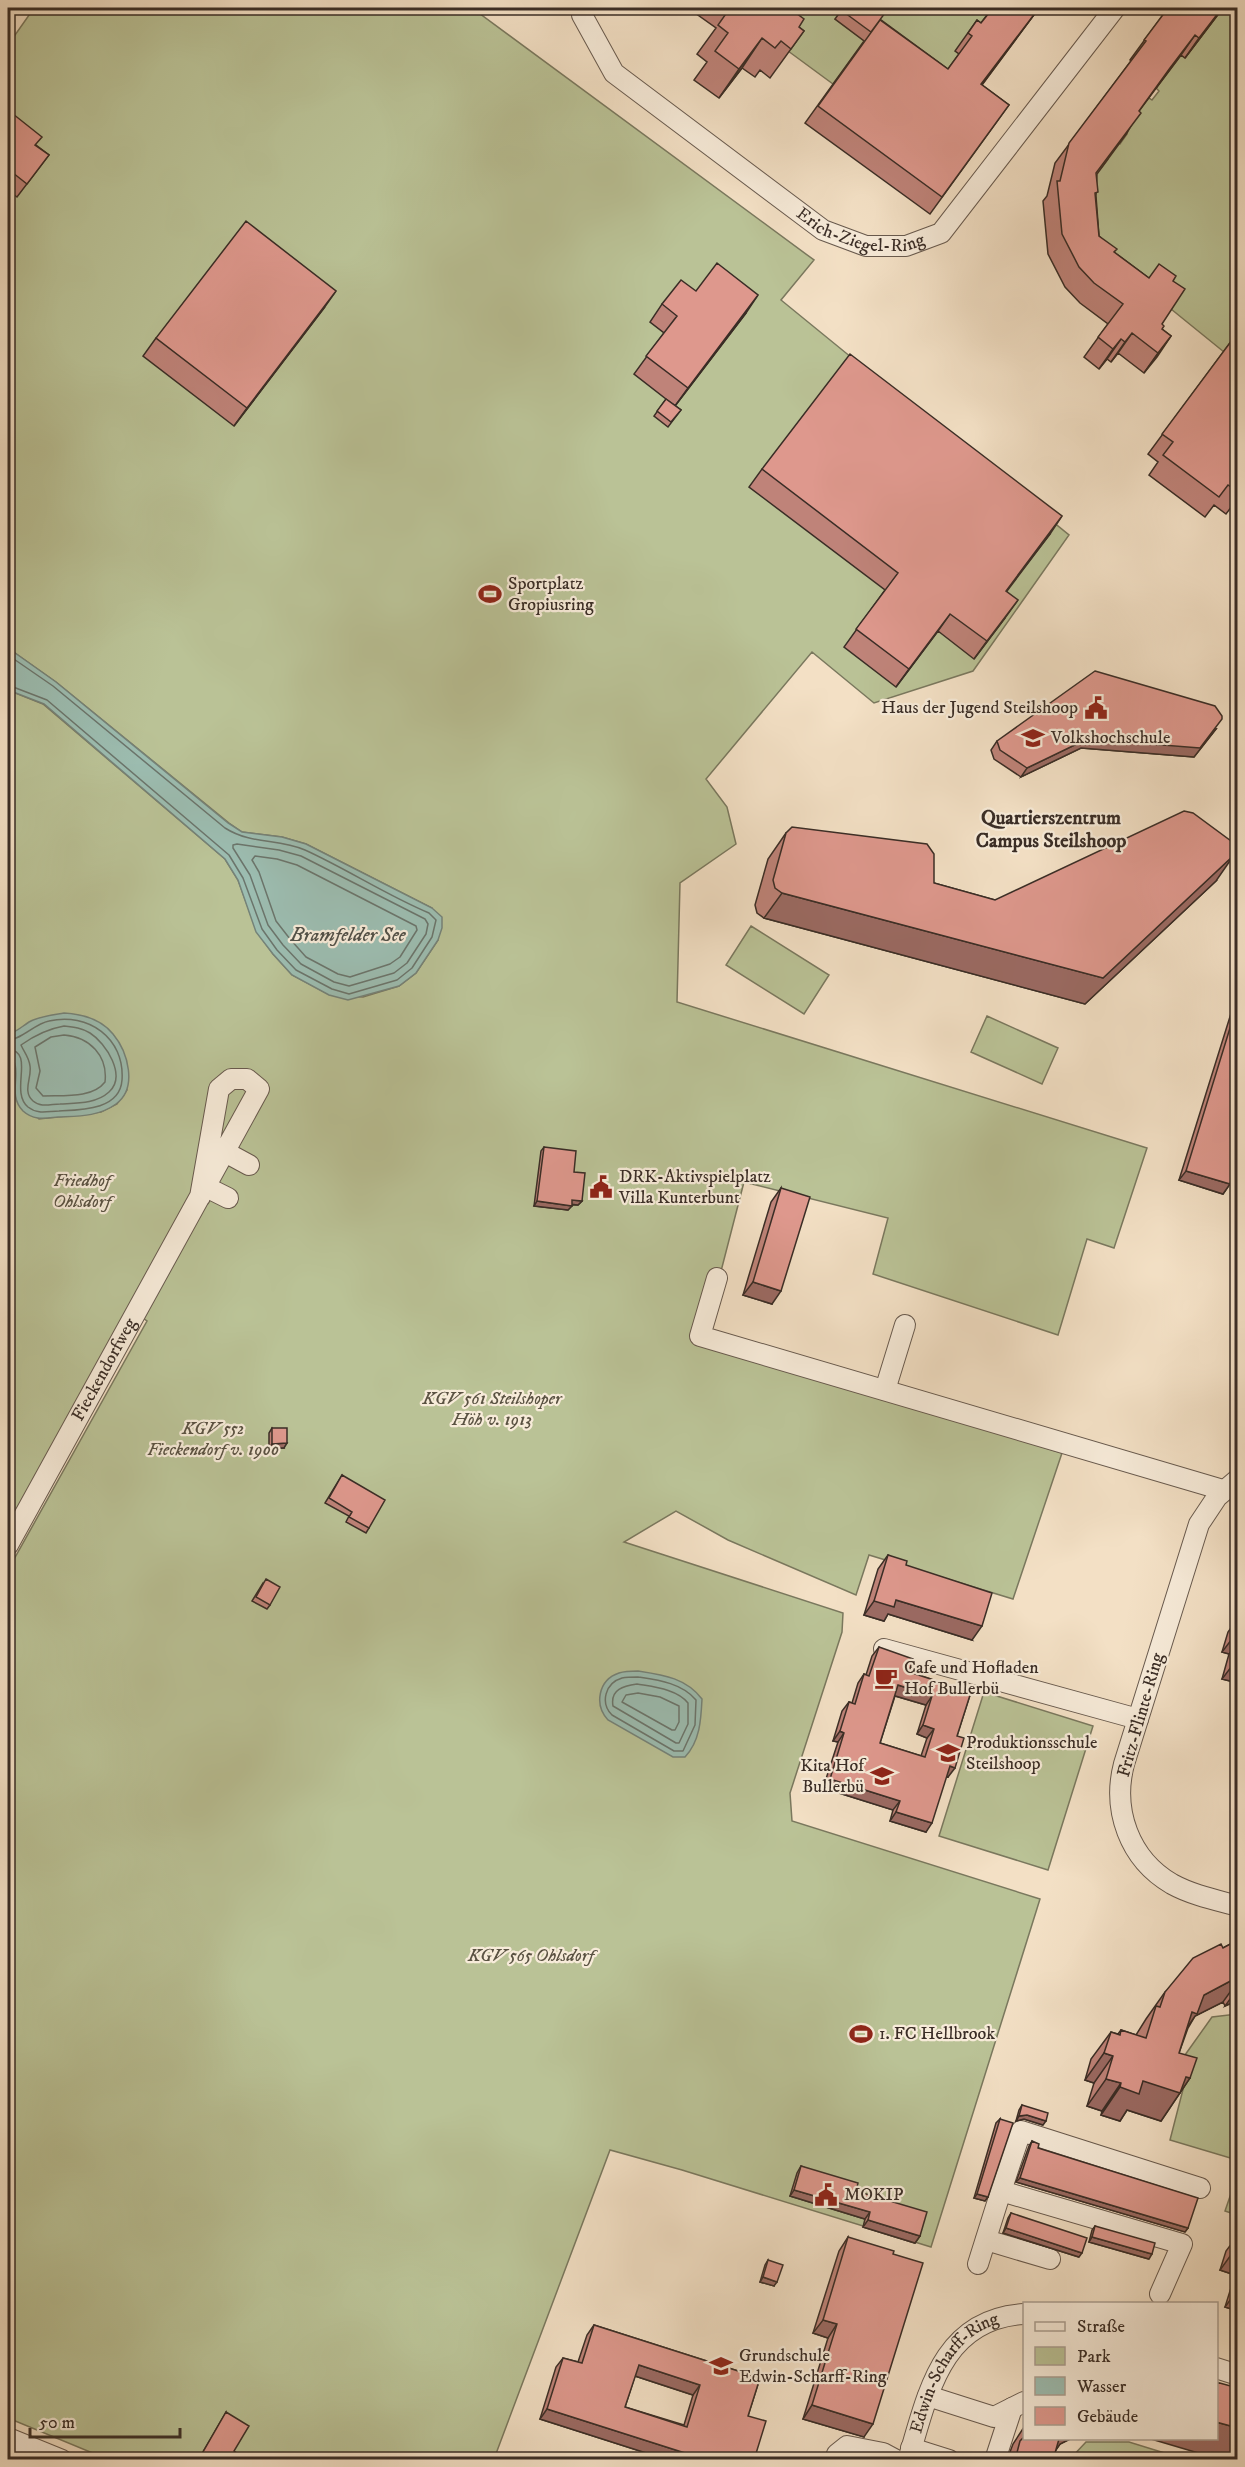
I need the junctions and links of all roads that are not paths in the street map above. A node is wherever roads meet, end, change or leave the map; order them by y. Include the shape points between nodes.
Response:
1 (584, 8) edge
2 (1115, 8) edge
3 (225, 1152) junction
4 (249, 1165) dead end
5 (203, 1192) junction
6 (228, 1198) dead end
7 (717, 1278) dead end
8 (905, 1325) dead end
9 (885, 1390) junction
10 (1230, 1484) edge
11 (8, 1545) edge
12 (884, 1649) edge
13 (1138, 1719) junction
14 (1238, 1906) edge
15 (1200, 2188) dead end
16 (1001, 2191) junction
17 (986, 2240) junction
18 (1050, 2259) dead end
19 (978, 2264) dead end
20 (1160, 2294) dead end
21 (1023, 2314) edge
22 (1218, 2369) edge
23 (1238, 2374) edge
24 (928, 2396) junction
25 (1018, 2405) edge
26 (8, 2438) edge
27 (905, 2456) edge
28 (62, 2460) edge
29 (835, 2460) edge
30 (949, 2460) edge
31 (995, 2460) edge

1 - 2 street, Erich-Ziegel-Ring via 582,15 614,73 823,230 866,246 906,246 941,233
3 - 4 street
3 - 5 street, Fieckendorfweg
3 - 5 street, Fieckendorfweg via 259,1089 247,1079 231,1079 219,1089
5 - 6 street
5 - 11 street, Fieckendorfweg
7 - 9 street via 700,1336
8 - 9 street
9 - 10 street
10 - 13 street, Fritz-Flinte-Ring via 1199,1524
12 - 13 street
13 - 14 street, Fritz-Flinte-Ring via 1120,1784 1121,1814 1132,1842 1149,1866 1173,1884
15 - 16 street via 1021,2131
16 - 17 street
16 - 20 street via 1182,2244
17 - 18 street
17 - 19 street
21 - 24 street, Edwin-Scharff-Ring via 995,2320 967,2334 945,2357
22 - 23 street
24 - 25 street via 994,2416
24 - 27 street, Edwin-Scharff-Ring
25 - 31 street
26 - 28 street
27 - 29 street via 848,2445
27 - 30 street

